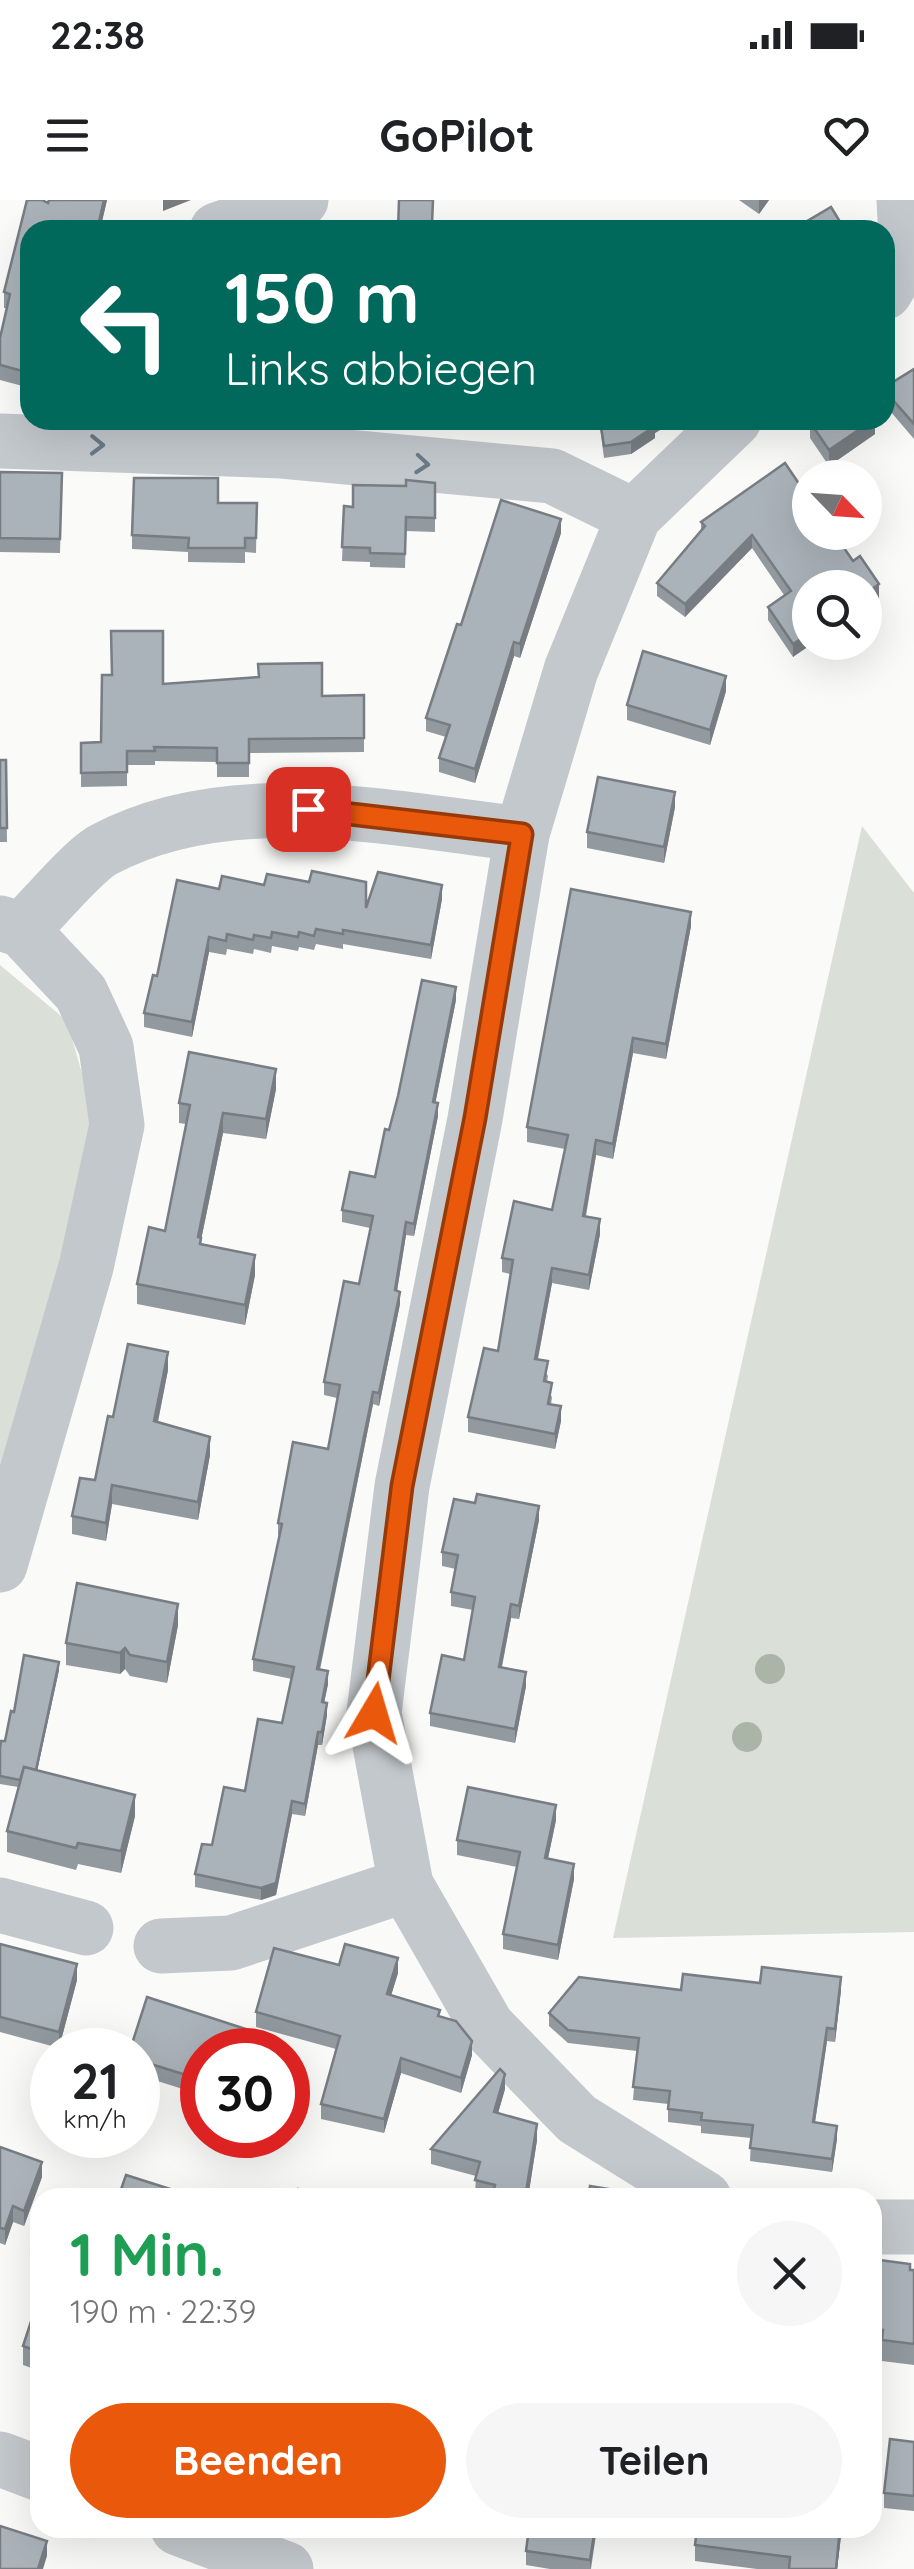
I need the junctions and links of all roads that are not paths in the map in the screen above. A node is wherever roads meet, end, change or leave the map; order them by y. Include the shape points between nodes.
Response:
1 (300, 200) edge
2 (904, 200) edge
3 (245, 220) edge
4 (896, 274) edge
5 (724, 430) edge
6 (0, 441) edge
7 (634, 516) junction
8 (522, 834) junction
9 (11, 927) edge
10 (0, 1565) edge
11 (406, 1885) junction
12 (0, 1905) edge
13 (86, 1928) dead end
14 (161, 1946) dead end
15 (688, 2188) edge
16 (882, 2226) edge
17 (914, 2227) edge
18 (0, 2459) edge
19 (30, 2470) edge
20 (204, 2538) edge
21 (286, 2569) edge

1 - 3 street
2 - 4 street
5 - 7 street
6 -> 7 street via 282,451 552,476
7 - 8 street via 571,670
8 - 9 street via 308,809 177,820 100,852
8 - 11 street via 475,1118 402,1486 374,1713
9 - 10 street via 81,993 106,1047 117,1125 86,1267
11 - 14 street via 231,1943
11 - 15 street via 487,2026 576,2119
12 - 13 street
16 - 17 street
18 - 19 street
20 - 21 street

